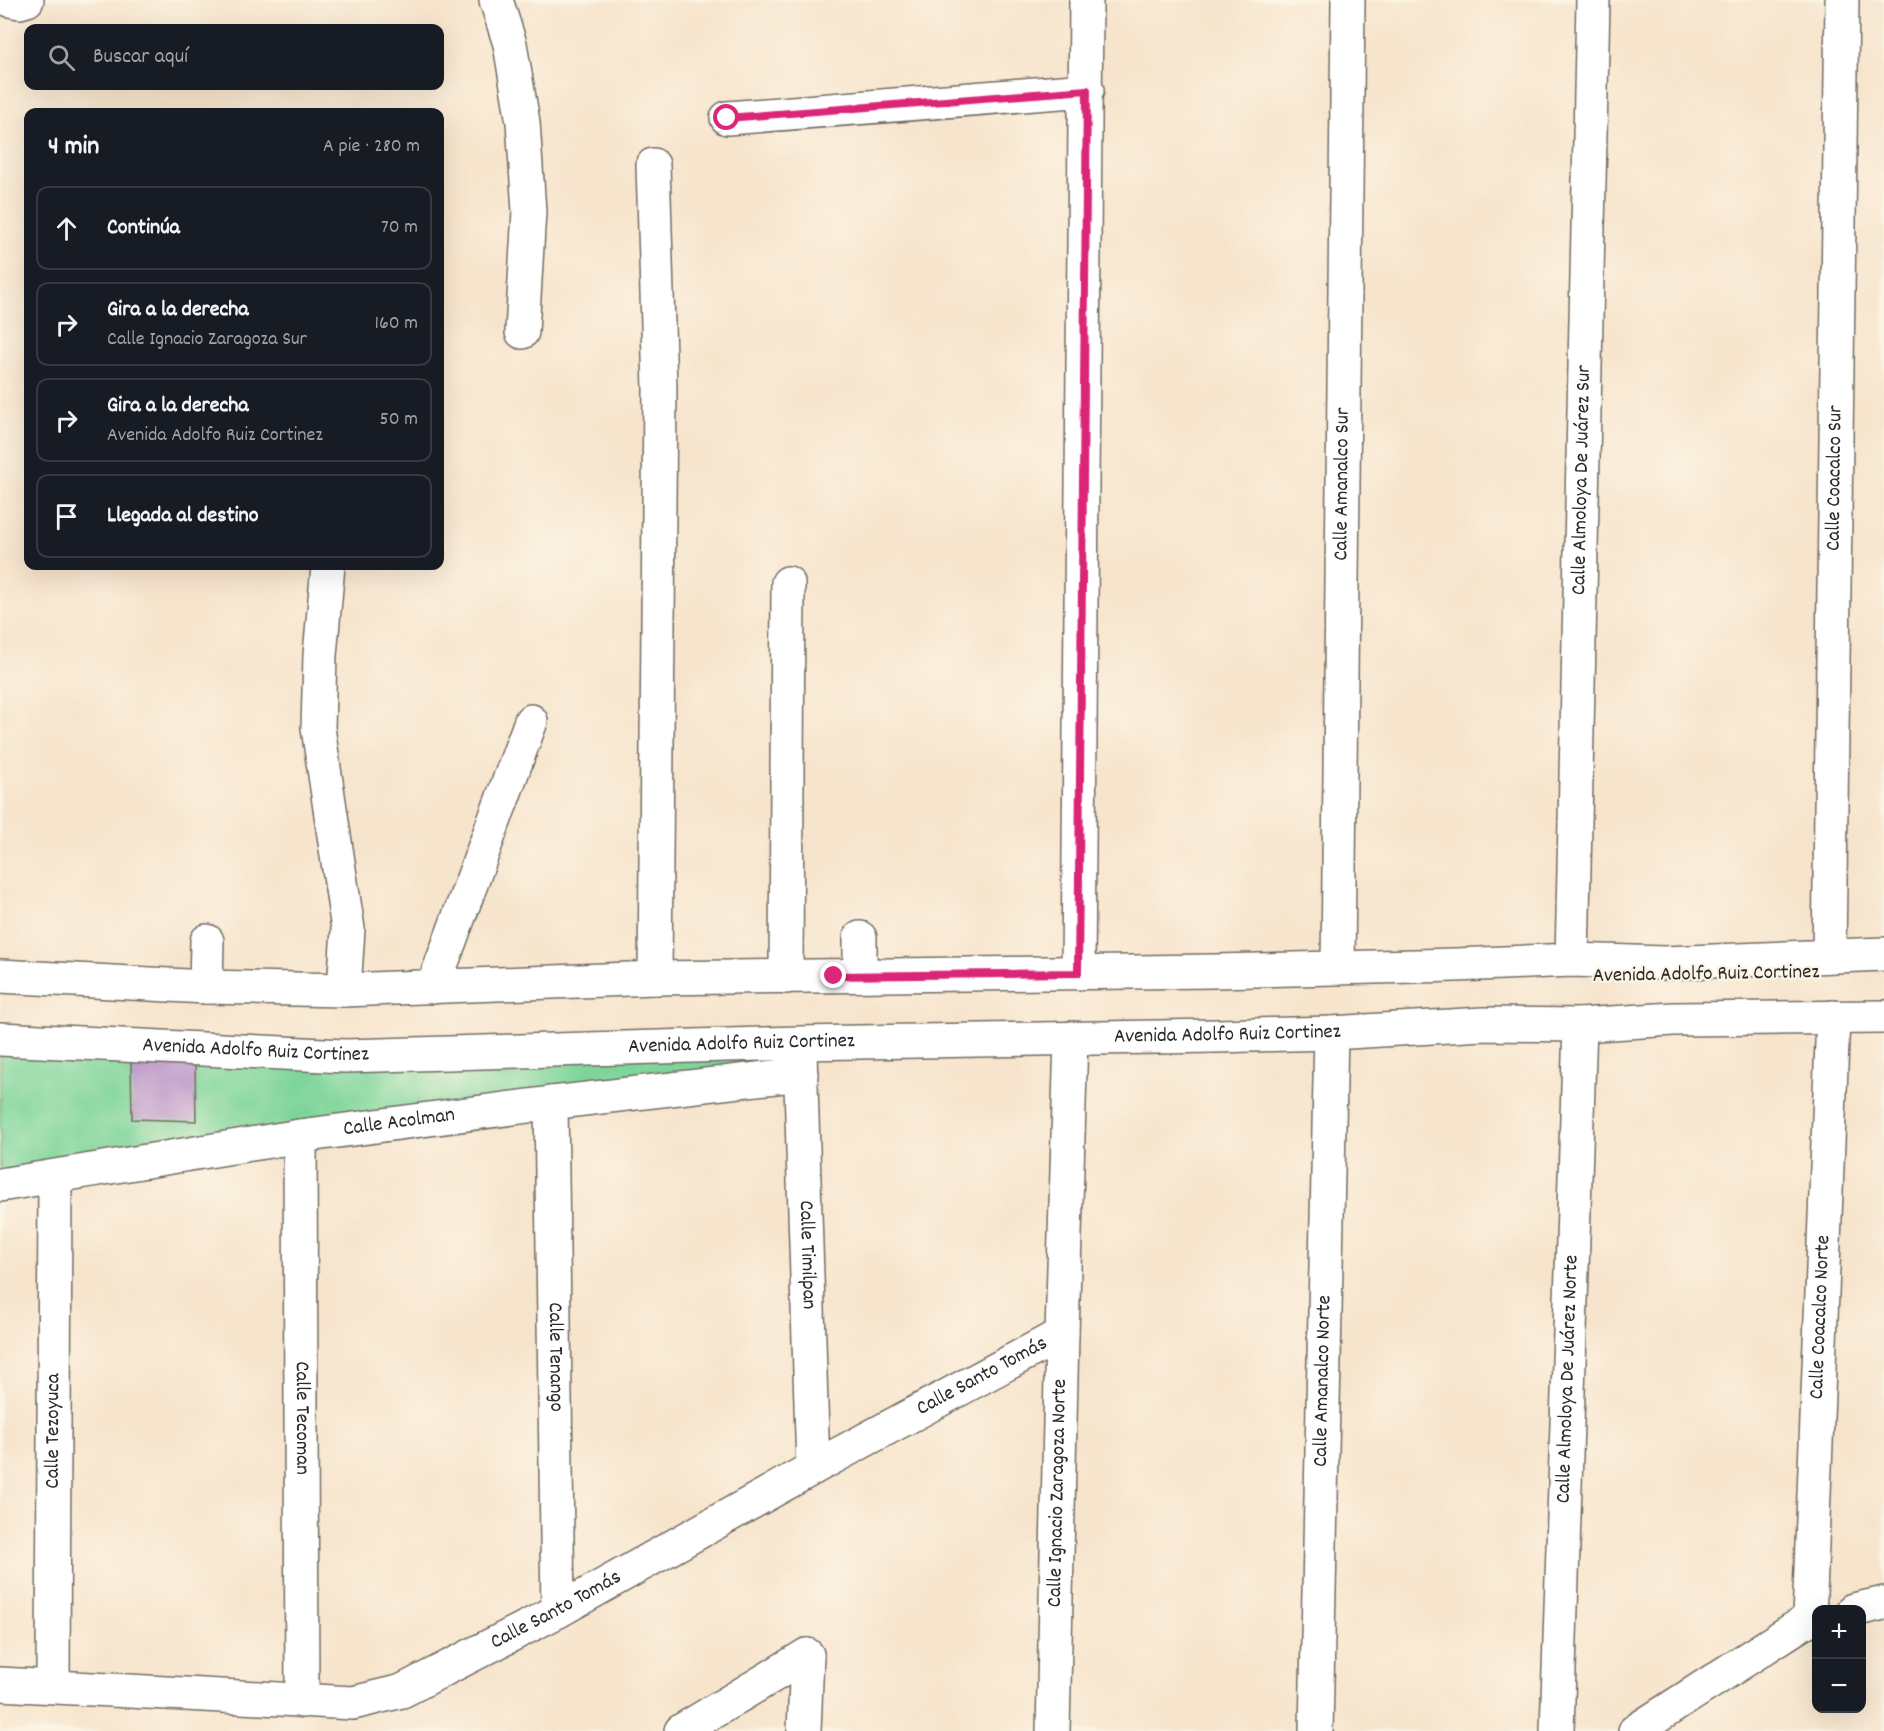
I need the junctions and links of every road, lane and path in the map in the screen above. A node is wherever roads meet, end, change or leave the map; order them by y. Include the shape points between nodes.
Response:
1 (10, 0) edge
2 (27, 0) edge
3 (496, 0) edge
4 (1086, 0) edge
5 (1348, 0) edge
6 (1593, 0) edge
7 (1842, 0) edge
8 (1087, 90) junction
9 (727, 118) dead end
10 (653, 165) dead end
11 (522, 332) dead end
12 (328, 570) edge
13 (788, 583) dead end
14 (531, 721) dead end
15 (860, 938) dead end
16 (207, 941) dead end
17 (1884, 954) edge
18 (1829, 955) junction
19 (1338, 969) junction
20 (1884, 972) edge
21 (1078, 973) junction
22 (0, 975) edge
23 (860, 975) junction
24 (786, 977) junction
25 (655, 978) junction
26 (206, 987) junction
27 (433, 987) junction
28 (344, 990) junction
29 (1579, 992) junction
30 (1884, 997) edge
31 (1833, 1017) junction
32 (1884, 1017) edge
33 (1331, 1033) junction
34 (1071, 1038) junction
35 (0, 1039) edge
36 (800, 1058) junction
37 (551, 1103) junction
38 (300, 1136) junction
39 (56, 1177) junction
40 (0, 1185) edge
41 (1062, 1334) junction
42 (813, 1468) junction
43 (1884, 1603) edge
44 (1813, 1605) edge
45 (1866, 1607) edge
46 (558, 1611) junction
47 (1812, 1619) edge
48 (0, 1684) edge
49 (53, 1686) junction
50 (302, 1701) junction
51 (681, 1731) edge
52 (804, 1731) edge
53 (1053, 1731) edge
54 (1316, 1731) edge
55 (1557, 1731) edge
56 (1635, 1731) edge

1 - 2 street
3 - 11 street via 510,44 523,122 529,211
4 - 8 street
5 - 19 street, Calle Amanalco Sur
6 - 29 street, Calle Almoloya De Juárez Sur
7 - 18 street, Calle Coacalco Sur
8 - 9 street
8 - 21 street
10 - 25 street via 660,389
12 - 28 street via 318,728 348,929
13 - 24 street
14 - 27 street
15 - 23 street
16 - 26 street
17 - 18 street, Avenida Adolfo Ruiz Cortinez
18 - 29 street, Avenida Adolfo Ruiz Cortinez via 1664,963
19 - 21 street, Avenida Adolfo Ruiz Cortinez
19 - 29 street, Avenida Adolfo Ruiz Cortinez via 1456,965
20 - 29 street, Avenida Adolfo Ruiz Cortinez
21 - 23 street, Avenida Adolfo Ruiz Cortinez
22 - 26 street, Avenida Adolfo Ruiz Cortinez
23 - 24 street, Avenida Adolfo Ruiz Cortinez
24 - 25 street, Avenida Adolfo Ruiz Cortinez
25 - 27 street, Avenida Adolfo Ruiz Cortinez
26 - 28 street, Avenida Adolfo Ruiz Cortinez
27 - 28 street, Avenida Adolfo Ruiz Cortinez
29 - 30 street, Avenida Adolfo Ruiz Cortinez
29 - 31 street, Avenida Adolfo Ruiz Cortinez via 1673,1019
29 - 33 street, Avenida Adolfo Ruiz Cortinez via 1483,1024
29 - 55 street, Calle Almoloya De Juárez Norte
31 - 32 street, Avenida Adolfo Ruiz Cortinez
31 - 44 street, Calle Coacalco Norte
33 - 34 street, Avenida Adolfo Ruiz Cortinez
33 - 54 street, Calle Amanalco Norte
34 - 36 street, Avenida Adolfo Ruiz Cortinez
34 - 41 street, Calle Ignacio Zaragoza Norte
35 - 36 street, Avenida Adolfo Ruiz Cortinez via 345,1056
36 - 37 street, Calle Acolman
36 - 42 street, Calle Timilpan
37 - 38 street, Calle Acolman
37 - 46 street, Calle Tenango
38 - 39 street, Calle Acolman
38 - 50 street, Calle Tecoman
39 - 40 street, Calle Acolman
39 - 49 street, Calle Tezoyuca
41 - 42 street, Calle Santo Tomás
41 - 53 street, Calle Ignacio Zaragoza Norte
42 - 46 street, Calle Santo Tomás
43 - 45 street
46 - 50 street, Calle Santo Tomás via 402,1691 352,1703
47 - 56 street
48 - 49 street, Calle Santo Tomás
49 - 50 street, Calle Santo Tomás
51 - 52 street via 807,1655

